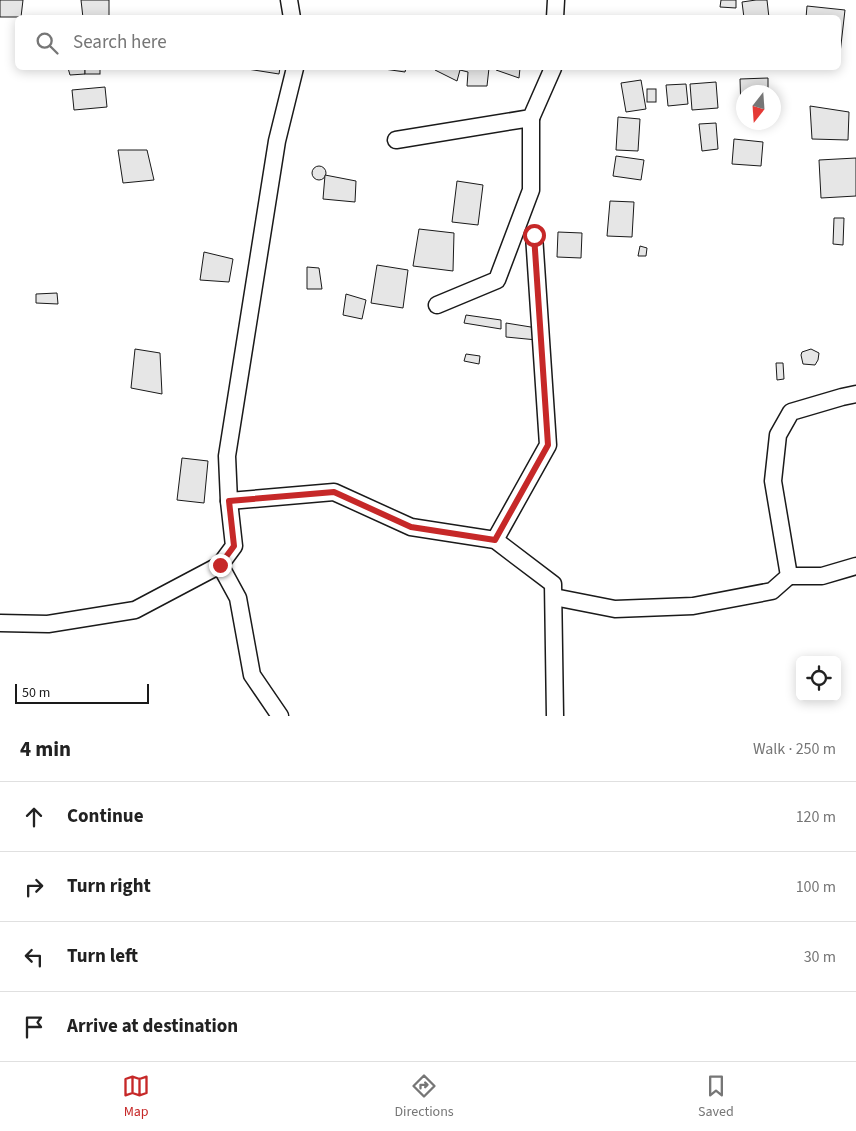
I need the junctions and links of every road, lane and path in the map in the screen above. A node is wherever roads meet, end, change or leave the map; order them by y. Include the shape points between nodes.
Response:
1 (289, 0) edge
2 (556, 0) edge
3 (292, 15) edge
4 (555, 15) edge
5 (295, 70) edge
6 (552, 70) edge
7 (531, 118) junction
8 (396, 140) dead end
9 (534, 235) dead end
10 (437, 305) dead end
11 (856, 394) edge
12 (229, 501) junction
13 (495, 540) junction
14 (220, 565) junction
15 (856, 566) edge
16 (789, 576) junction
17 (554, 597) junction
18 (0, 623) edge
19 (280, 716) edge
20 (555, 716) edge

1 - 3 street
2 - 4 street
5 - 12 street via 277,141 227,456
6 - 7 street
7 - 8 street
7 - 10 street via 531,190 497,280
9 - 13 street via 548,445
11 - 16 street via 790,412 778,435 773,481
12 - 13 street via 334,492 411,527
12 - 14 street via 234,546
13 - 17 street via 553,584
14 - 18 street via 135,610 48,624
14 - 19 street via 238,598 252,675
15 - 16 street via 822,576
16 - 17 street via 772,591 693,606 615,609
17 - 20 street

